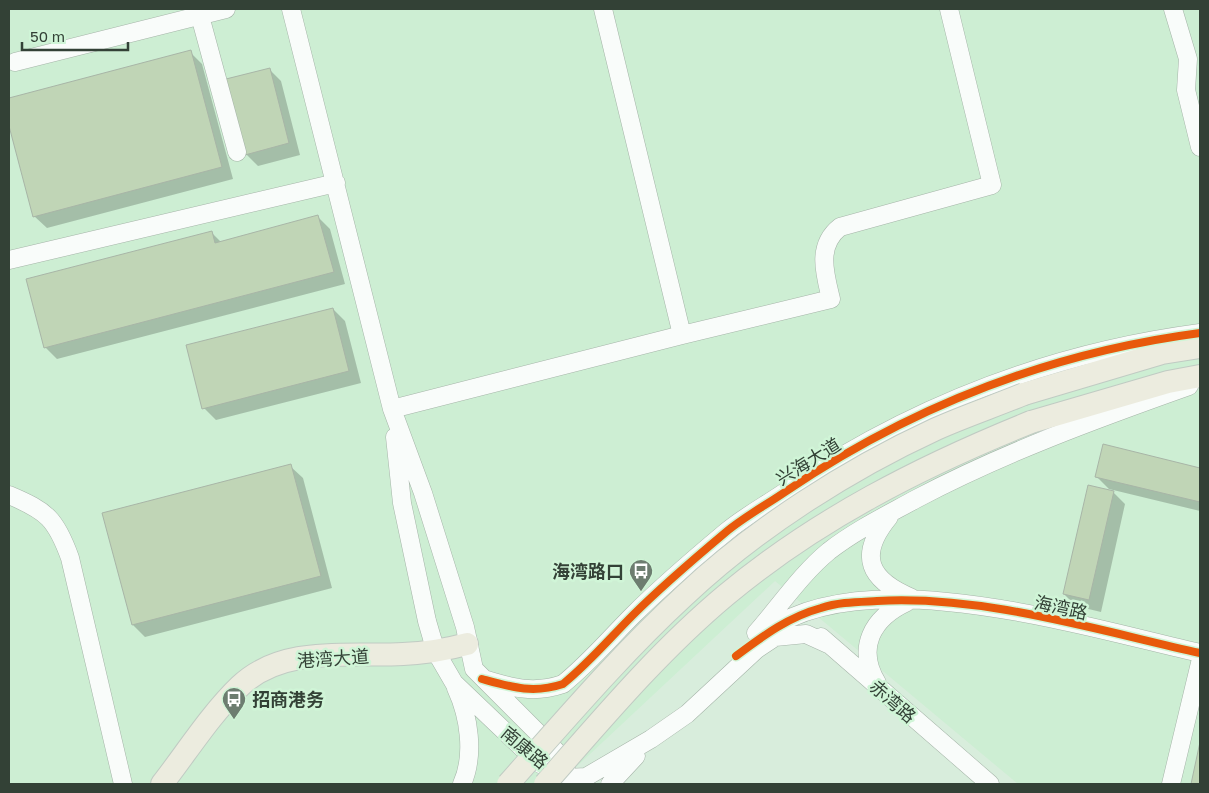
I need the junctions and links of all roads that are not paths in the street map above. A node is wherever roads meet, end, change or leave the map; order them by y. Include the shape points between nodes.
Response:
1 (225, 9) edge
2 (291, 9) edge
3 (603, 9) edge
4 (949, 9) edge
5 (1173, 9) edge
6 (200, 16) junction
7 (15, 62) dead end
8 (1200, 147) edge
9 (237, 152) dead end
10 (336, 184) junction
11 (9, 260) edge
12 (1200, 332) edge
13 (682, 335) junction
14 (1200, 347) edge
15 (1200, 376) edge
16 (1200, 382) edge
17 (392, 409) junction
18 (9, 495) edge
19 (894, 510) junction
20 (915, 599) junction
21 (798, 616) junction
22 (467, 644) junction
23 (828, 644) junction
24 (436, 652) junction
25 (1200, 653) edge
26 (736, 656) junction
27 (1200, 663) edge
28 (482, 679) junction
29 (454, 683) junction
30 (881, 690) junction
31 (651, 739) junction
32 (558, 782) edge
33 (123, 784) edge
34 (162, 784) edge
35 (462, 784) edge
36 (508, 784) edge
37 (610, 784) edge
38 (990, 784) edge
39 (1171, 784) edge

1 - 6 street
2 - 10 street
3 - 13 street
4 - 13 street via 992,185 840,227 829,239 824,255 831,299
5 - 8 street via 1188,59 1186,90
6 - 7 street
6 - 9 street
10 - 11 street
10 - 17 street
12 - 28 street, 兴海大道 via 1111,347 1037,367 970,392 897,425 814,472 728,531 635,613 563,684 531,691
13 - 17 street
14 - 36 main road, 兴海大道, bridge via 1162,353 1024,394 936,429 872,462 804,504 740,550 677,602
15 - 32 main road, bridge via 1168,382 1031,422 963,449 889,485 808,535 726,595 664,652
16 - 19 street via 1026,448
17 - 22 street, 南康路 via 426,502 465,627
17 - 24 street, 南康路 via 402,503
18 - 33 street via 48,516 61,534 70,558
19 - 20 street via 872,540 872,564 883,582
19 - 26 street via 828,552
20 - 21 street via 843,603
20 - 25 street, 海湾路 via 974,604
20 - 30 street via 888,612 873,630 867,658
21 - 23 street, 赤湾路
21 - 26 street via 773,628
22 - 24 main road, 港湾大道
22 - 28 street, 南康路 via 474,669
23 - 30 street, 赤湾路
23 - 31 street via 806,634 775,637 757,649 687,714
24 - 29 street, 南康路
24 - 34 main road, 港湾大道 via 308,656 259,672 240,686
26 - 31 street via 675,712
27 - 39 street
28 - 32 street, 南康路 via 563,760
29 - 32 street, 南康路
29 - 35 street via 467,723 468,763
30 - 38 street, 赤湾路
31 - 32 street via 586,777
31 - 37 street

